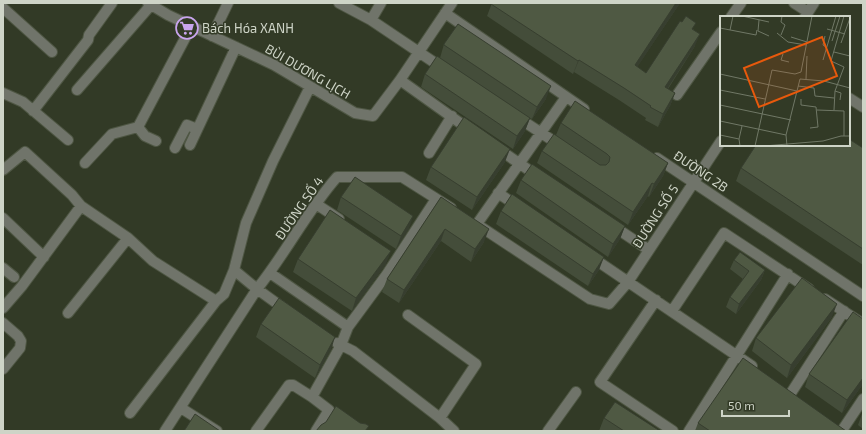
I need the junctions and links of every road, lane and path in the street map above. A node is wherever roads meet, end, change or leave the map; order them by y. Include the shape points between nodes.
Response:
1 (112, 3) edge
2 (228, 3) edge
3 (339, 3) edge
4 (381, 3) edge
5 (452, 3) edge
6 (741, 3) edge
7 (794, 3) edge
8 (814, 3) edge
9 (150, 4) edge
10 (445, 13) junction
11 (5, 14) edge
12 (806, 14) edge
13 (733, 16) edge
14 (371, 20) junction
15 (191, 26) junction
16 (720, 33) edge
17 (212, 36) junction
18 (236, 47) junction
19 (52, 52) dead end
20 (419, 52) junction
21 (451, 74) edge
22 (400, 80) junction
23 (310, 87) junction
24 (77, 90) dead end
25 (3, 93) edge
26 (677, 95) dead end
27 (566, 97) junction
28 (850, 99) edge
29 (863, 108) edge
30 (34, 110) junction
31 (509, 112) edge
32 (591, 114) edge
33 (452, 116) junction
34 (138, 127) junction
35 (197, 129) junction
36 (541, 133) junction
37 (476, 134) edge
38 (68, 140) dead end
39 (156, 141) dead end
40 (488, 142) edge
41 (720, 142) edge
42 (190, 145) dead end
43 (175, 148) dead end
44 (567, 150) edge
45 (649, 152) edge
46 (429, 153) dead end
47 (85, 163) dead end
48 (519, 164) junction
49 (4, 168) edge
50 (545, 181) edge
51 (693, 182) junction
52 (498, 193) junction
53 (436, 198) junction
54 (316, 204) junction
55 (81, 206) junction
56 (456, 211) edge
57 (524, 211) edge
58 (3, 218) edge
59 (603, 220) edge
60 (349, 225) edge
61 (128, 238) junction
62 (648, 250) junction
63 (582, 251) edge
64 (44, 257) junction
65 (3, 268) edge
66 (234, 270) junction
67 (270, 273) junction
68 (788, 274) junction
69 (14, 277) dead end
70 (628, 282) junction
71 (257, 289) junction
72 (863, 296) edge
73 (656, 300) junction
74 (216, 301) junction
75 (3, 308) edge
76 (672, 311) junction
77 (844, 311) junction
78 (68, 313) dead end
79 (408, 315) dead end
80 (297, 317) edge
81 (3, 323) edge
82 (863, 324) edge
83 (348, 327) junction
84 (328, 337) edge
85 (341, 345) junction
86 (736, 355) junction
87 (3, 369) edge
88 (760, 372) edge
89 (576, 392) dead end
90 (791, 393) edge
91 (312, 397) junction
92 (863, 399) edge
93 (181, 408) junction
94 (130, 413) dead end
95 (440, 418) junction
96 (842, 428) edge
97 (166, 431) edge
98 (217, 431) edge
99 (256, 431) edge
100 (316, 431) edge
101 (454, 431) edge
102 (548, 431) edge
103 (673, 431) edge
104 (689, 431) edge

1 - 30 street via 88,40
2 - 17 street
3 - 14 street
4 - 14 street
5 - 10 street
6 - 13 street
7 - 12 street
8 - 12 street
9 - 15 street, BÙI DƯƠNG LỊCH via 168,16
9 - 24 street
10 - 20 street
10 - 27 street
11 - 19 street
14 - 20 street
15 - 17 street, BÙI DƯƠNG LỊCH
15 - 34 street
16 - 26 street
17 - 18 street, BÙI DƯƠNG LỊCH
18 - 23 street, BÙI DƯƠNG LỊCH via 274,65
18 - 35 street
20 - 21 street
20 - 22 street
22 - 23 street, BÙI DƯƠNG LỊCH via 373,116 355,113
22 - 33 street
23 - 66 street via 273,160 246,223
25 - 30 street
27 - 32 street
27 - 36 street
28 - 29 street
30 - 38 street
31 - 36 street
33 - 37 street
33 - 46 street
34 - 39 street via 145,136
34 - 47 street via 112,134
35 - 42 street
35 - 43 street via 188,125
36 - 44 street
36 - 48 street
40 - 48 street
41 - 51 street, ĐƯỜNG SỐ 5
45 - 51 street, ĐƯỜNG 2B
48 - 50 street
48 - 52 street
49 - 55 street via 25,152
51 - 62 street, ĐƯỜNG SỐ 5
51 - 72 street, ĐƯỜNG 2B
52 - 57 street
52 - 70 street, ĐƯỜNG SỐ 5 via 473,222 590,299 609,304
53 - 54 street, ĐƯỜNG SỐ 4 via 402,177 337,177
53 - 56 street, ĐƯỜNG SỐ 4
53 - 83 street via 393,254 387,274
54 - 60 street
54 - 67 street, ĐƯỜNG SỐ 4
55 - 61 street
55 - 64 street
58 - 64 street
59 - 62 street
61 - 74 street via 153,261
61 - 78 street
62 - 70 street, ĐƯỜNG SỐ 5
63 - 70 street
64 - 75 street
65 - 69 street
66 - 71 street
66 - 74 street via 224,294
67 - 71 street, ĐƯỜNG SỐ 4
67 - 83 street
68 - 76 street via 724,233
68 - 77 street
68 - 86 street
70 - 73 street
71 - 80 street
71 - 93 street, ĐƯỜNG SỐ 4
73 - 76 street
73 - 103 street via 600,382
74 - 94 street
76 - 86 street
77 - 82 street
77 - 90 street
79 - 95 street via 476,364
81 - 87 street via 21,341 20,348
83 - 85 street
84 - 85 street
85 - 91 street
85 - 95 street via 353,351
86 - 88 street
86 - 104 street
89 - 102 street
91 - 99 street via 288,385
91 - 100 street via 332,412
92 - 96 street
93 - 97 street, ĐƯỜNG SỐ 4
93 - 98 street
95 - 101 street

